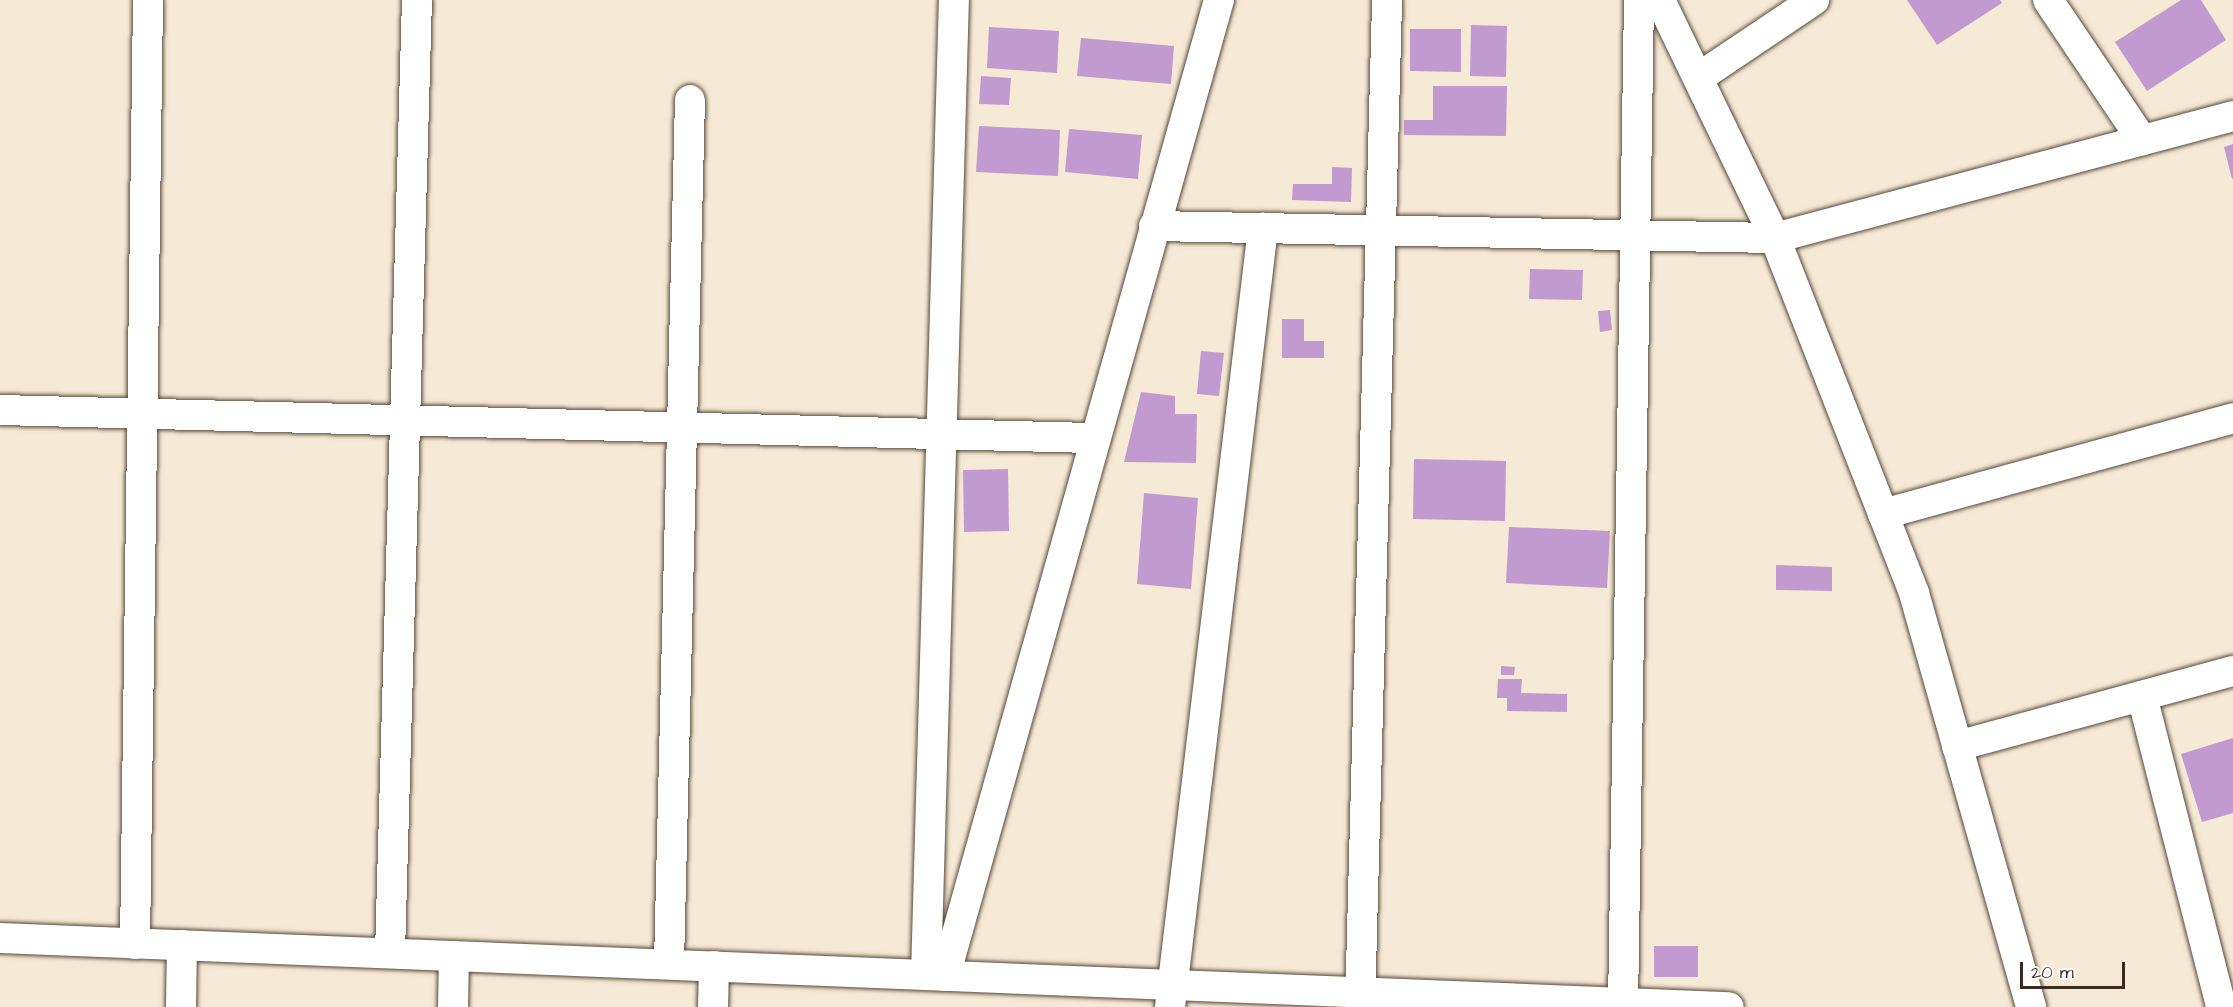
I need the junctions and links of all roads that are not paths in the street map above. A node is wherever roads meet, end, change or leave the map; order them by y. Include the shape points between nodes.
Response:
1 (148, 0) edge
2 (417, 0) edge
3 (954, 0) edge
4 (1219, 0) edge
5 (1388, 0) edge
6 (1639, 0) edge
7 (1660, 0) edge
8 (1814, 0) edge
9 (2048, 0) edge
10 (1698, 78) junction
11 (690, 100) dead end
12 (2233, 116) edge
13 (2142, 140) junction
14 (1154, 226) junction
15 (1263, 228) junction
16 (1381, 230) junction
17 (1635, 235) junction
18 (1775, 238) junction
19 (0, 410) edge
20 (143, 414) junction
21 (2233, 418) edge
22 (405, 421) junction
23 (682, 428) junction
24 (941, 435) junction
25 (1093, 438) junction
26 (1883, 514) junction
27 (2233, 671) edge
28 (2142, 696) junction
29 (1957, 746) junction
30 (0, 938) edge
31 (135, 944) junction
32 (182, 945) junction
33 (390, 953) junction
34 (454, 956) junction
35 (669, 964) junction
36 (714, 966) junction
37 (936, 975) junction
38 (1171, 996) edge
39 (1360, 1000) edge
40 (1623, 1005) edge
41 (181, 1007) edge
42 (453, 1007) edge
43 (713, 1007) edge
44 (1729, 1007) edge
45 (2031, 1007) edge
46 (2221, 1007) edge

1 - 20 street
2 - 22 street
3 - 24 street
4 - 14 street
5 - 16 street
6 - 17 street
7 - 10 street
8 - 10 street
9 - 13 street
10 - 18 street
11 - 23 street
12 - 13 street
13 - 18 street
14 - 15 street
14 - 25 street
15 - 16 street
15 - 38 street
16 - 17 street
16 - 39 street
17 - 18 street
17 - 40 street
18 - 26 street
19 - 20 street
20 - 22 street
20 - 31 street
21 - 26 street
22 - 23 street
22 - 33 street
23 - 24 street
23 - 35 street
24 - 25 street
24 - 37 street
25 - 37 street
26 - 29 street via 1914,593
27 - 28 street
28 - 29 street
28 - 46 street
29 - 45 street
30 - 31 street
31 - 32 street
32 - 33 street
32 - 41 street
33 - 34 street
34 - 35 street
34 - 42 street
35 - 36 street
36 - 37 street
36 - 43 street
37 - 38 street
38 - 39 street
39 - 40 street
40 - 44 street

